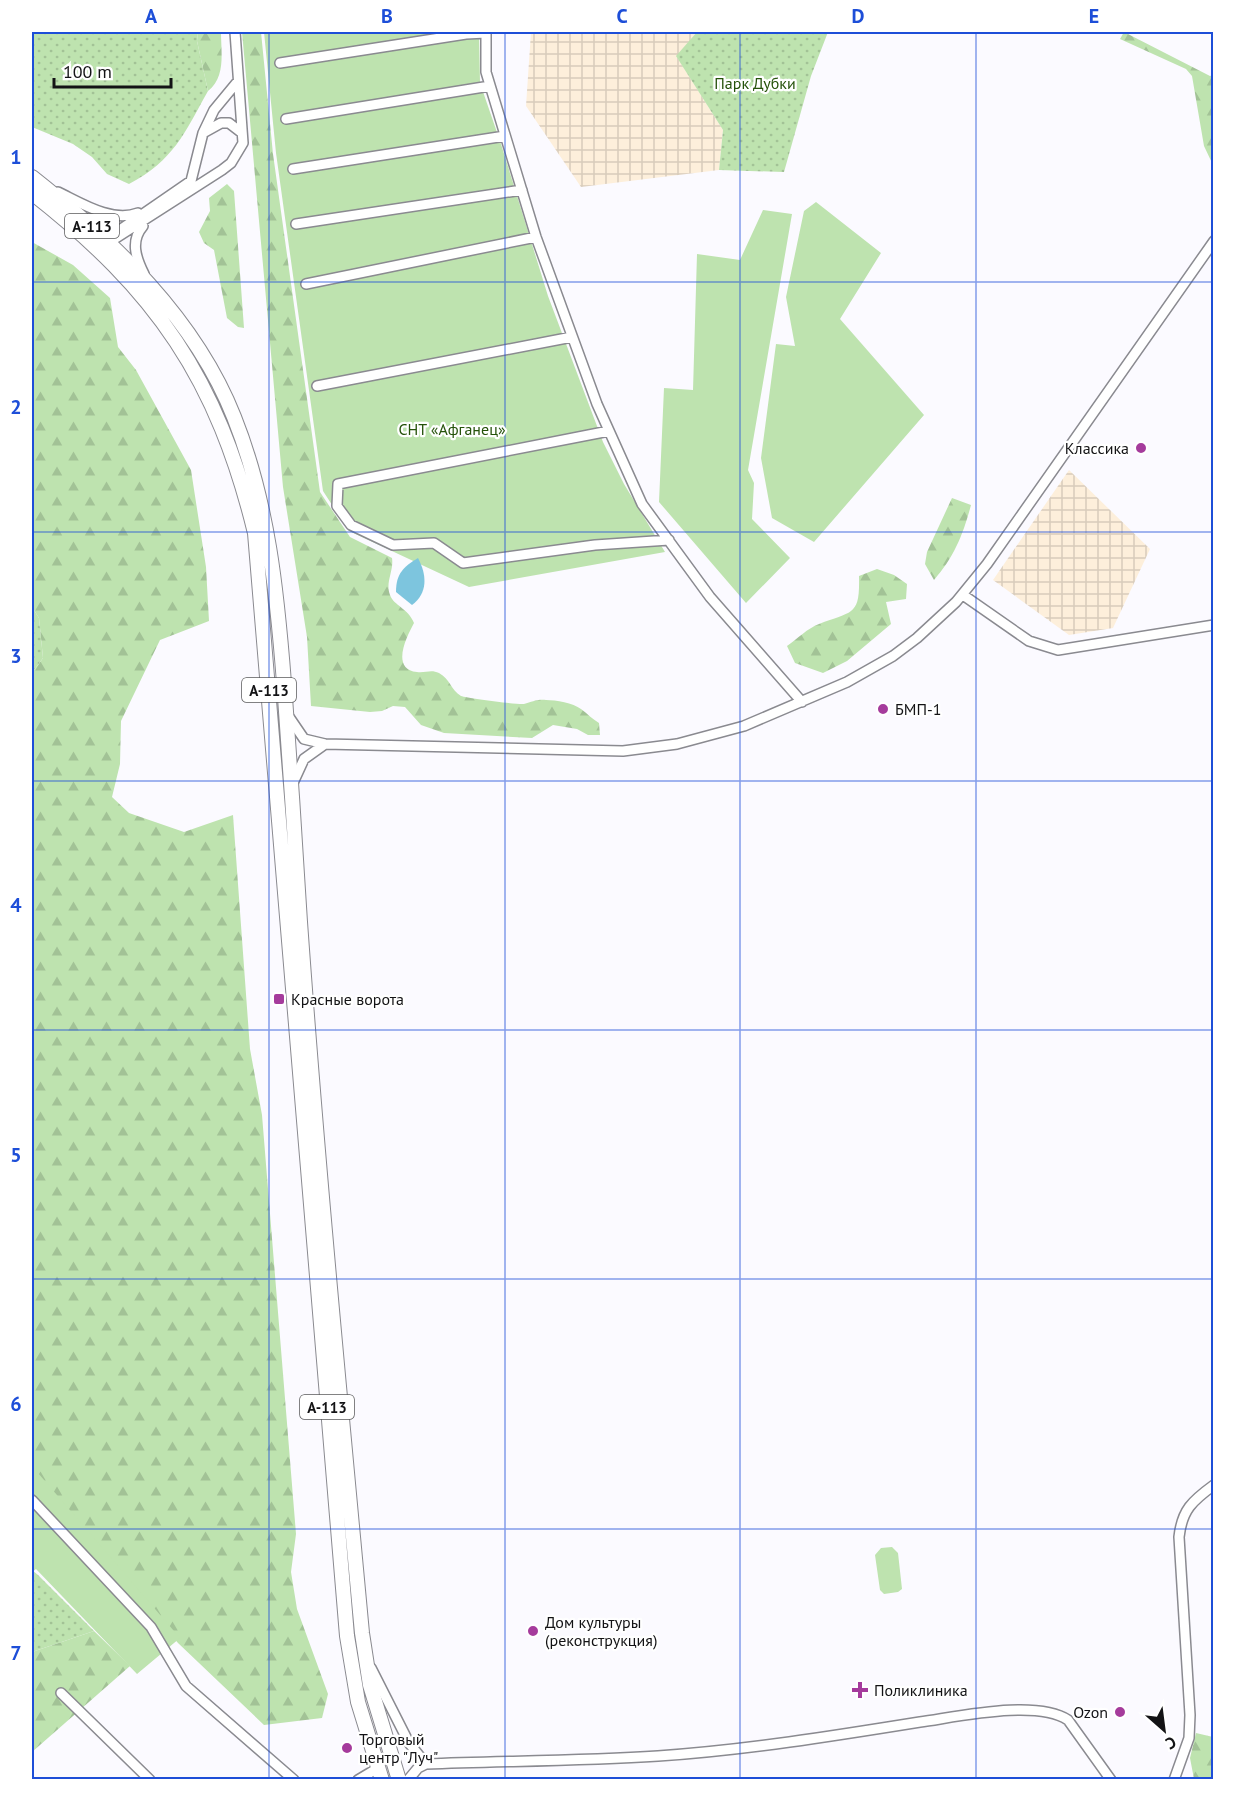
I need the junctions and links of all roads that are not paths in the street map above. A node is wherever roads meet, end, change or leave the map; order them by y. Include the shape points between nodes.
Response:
1 (235, 32) edge
2 (486, 32) edge
3 (280, 63) dead end
4 (238, 81) junction
5 (490, 86) junction
6 (286, 119) dead end
7 (203, 133) junction
8 (242, 133) junction
9 (505, 136) junction
10 (293, 169) dead end
11 (35, 185) edge
12 (522, 190) junction
13 (151, 213) junction
14 (296, 224) dead end
15 (536, 237) junction
16 (1214, 241) edge
17 (104, 243) junction
18 (1210, 253) edge
19 (147, 282) junction
20 (306, 284) dead end
21 (573, 337) junction
22 (317, 386) dead end
23 (609, 431) junction
24 (669, 540) junction
25 (963, 595) junction
26 (1214, 625) edge
27 (802, 702) junction
28 (286, 712) junction
29 (325, 744) junction
30 (291, 788) junction
31 (1214, 1485) edge
32 (32, 1500) edge
33 (364, 1648) junction
34 (61, 1693) dead end
35 (426, 1764) junction
36 (380, 1774) edge
37 (150, 1779) edge
38 (294, 1779) edge
39 (358, 1779) edge
40 (399, 1779) edge
41 (408, 1779) edge
42 (1111, 1779) edge
43 (1174, 1779) edge

1 - 4 street
2 - 3 street
2 - 5 street
4 - 7 street via 214,110
4 - 8 street
5 - 6 street
5 - 9 street
7 - 8 street via 220,123 230,123
7 - 13 street via 191,181
8 - 13 street via 243,143 231,163
9 - 10 street
9 - 12 street
11 - 13 street via 118,216
11 - 17 highway, А-113
12 - 14 street
12 - 15 street
13 - 17 street
13 - 19 street via 140,228 135,246
15 - 20 street
15 - 21 street
16 - 18 street
17 - 19 highway, А-113
17 - 36 highway, А-113 via 161,318 204,386 229,442 255,533 347,1636 358,1702
18 - 25 street
19 - 28 highway, А-113 via 175,316 216,379 241,435 272,558
21 - 22 street
21 - 23 street
23 - 24 street via 642,504
23 - 24 street via 338,484 337,506 351,525 393,545 434,543 463,563 596,545
24 - 27 street via 710,597
25 - 26 street via 1029,641 1058,650
25 - 27 street via 893,656
27 - 29 street via 721,734 639,749
28 - 29 street via 304,739
28 - 30 highway, А-113
29 - 30 street via 304,759
30 - 33 highway, А-113 via 326,1240
31 - 43 street via 1197,1497 1181,1519 1190,1715 1189,1738
32 - 38 street via 151,1628 186,1686
33 - 35 street via 409,1743
33 - 40 highway, А-113 via 377,1712
34 - 37 street
35 - 41 street
35 - 42 street via 669,1755 760,1747 940,1719 1027,1711 1068,1720
36 - 39 street

